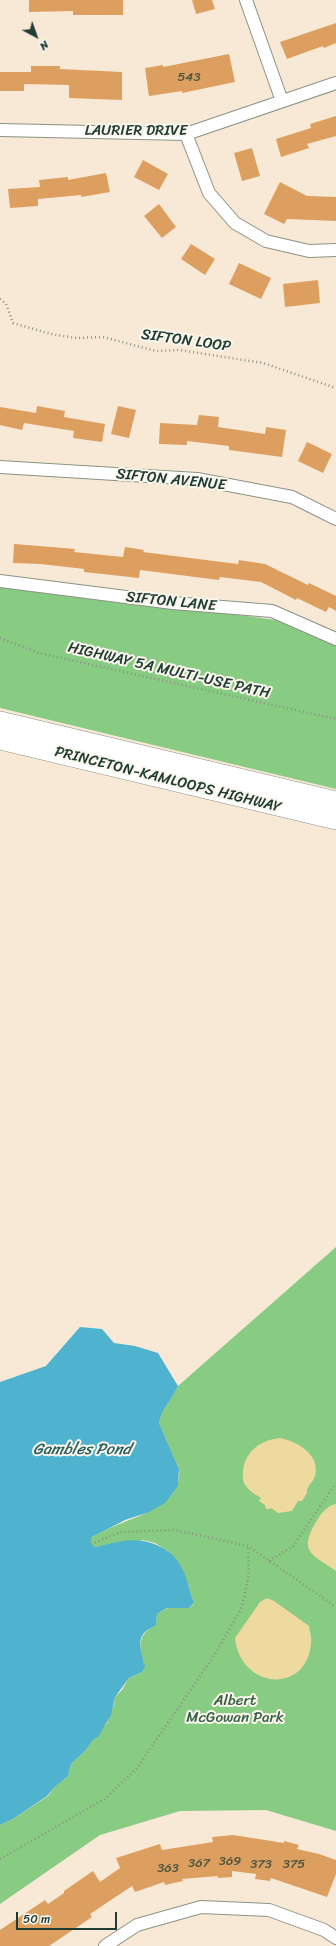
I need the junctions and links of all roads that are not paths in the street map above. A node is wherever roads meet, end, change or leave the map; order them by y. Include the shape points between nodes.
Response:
1 (246, 0) edge
2 (336, 82) edge
3 (282, 101) junction
4 (0, 130) edge
5 (186, 134) junction
6 (336, 250) edge
7 (0, 467) edge
8 (336, 519) edge
9 (0, 581) edge
10 (336, 639) edge
11 (0, 721) edge
12 (0, 740) edge
13 (336, 801) edge
14 (336, 820) edge
15 (336, 1938) edge
16 (105, 1946) edge

1 - 3 street
2 - 3 street, LAURIER DRIVE
3 - 5 street, LAURIER DRIVE
4 - 5 street, LAURIER DRIVE
5 - 6 street via 209,193 235,223 266,241 309,251
7 - 8 street, SIFTON AVENUE via 197,479 292,497
9 - 10 street, SIFTON LANE via 173,603 272,611
11 - 13 main road, PRINCETON-KAMLOOPS HIGHWAY
12 - 14 main road, PRINCETON-KAMLOOPS HIGHWAY
15 - 16 street via 324,1930 269,1910 201,1907 137,1925

